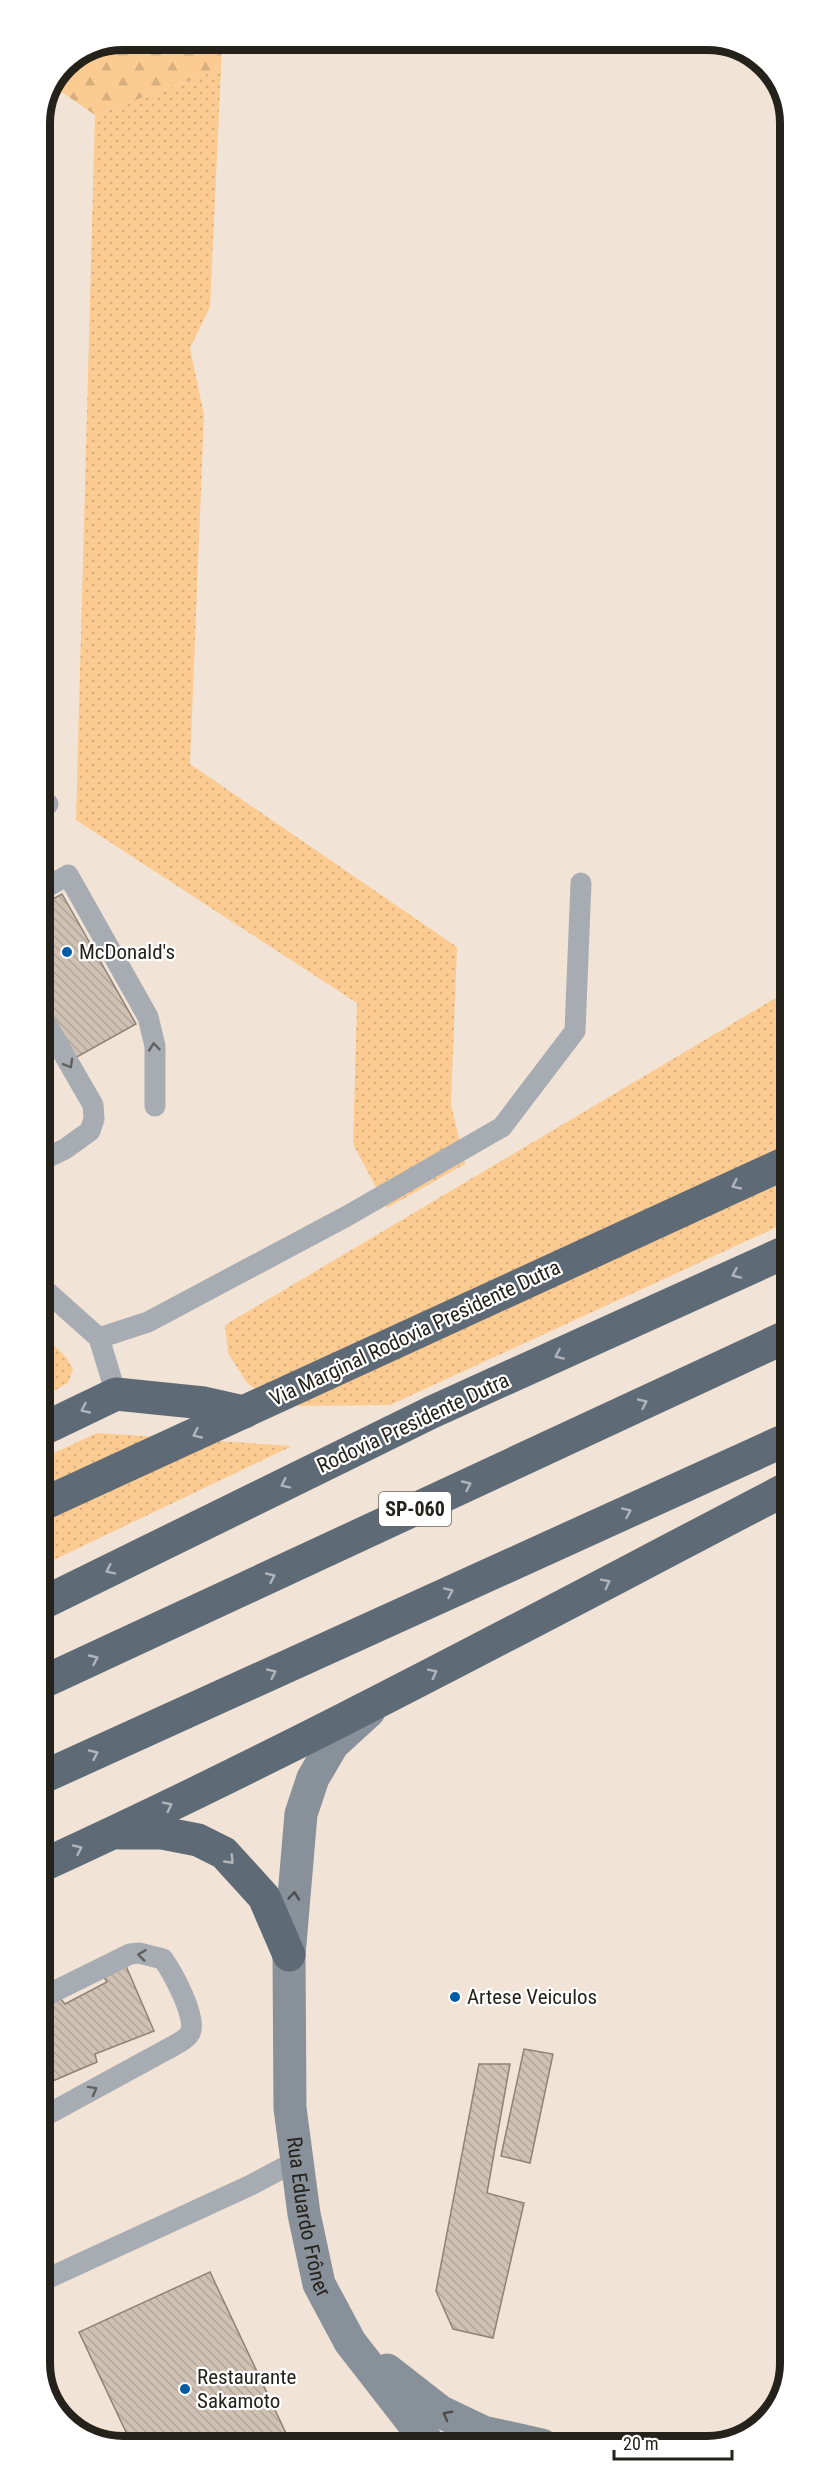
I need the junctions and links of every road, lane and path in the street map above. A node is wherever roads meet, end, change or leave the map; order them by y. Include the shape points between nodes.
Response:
1 (581, 883) dead end
2 (50, 885) edge
3 (50, 1030) edge
4 (155, 1106) dead end
5 (50, 1156) edge
6 (780, 1166) edge
7 (780, 1255) edge
8 (50, 1294) edge
9 (99, 1338) junction
10 (780, 1340) edge
11 (116, 1394) junction
12 (243, 1412) junction
13 (50, 1426) edge
14 (780, 1443) edge
15 (780, 1492) edge
16 (50, 1501) edge
17 (50, 1600) edge
18 (50, 1679) edge
19 (381, 1700) junction
20 (50, 1774) edge
21 (115, 1832) junction
22 (50, 1862) edge
23 (289, 1954) junction
24 (50, 1994) edge
25 (50, 2113) edge
26 (296, 2161) junction
27 (50, 2278) edge
28 (350, 2342) junction
29 (423, 2436) edge
30 (501, 2436) edge

1 - 9 lane via 575,1031 502,1127 148,1322
4 -> 2 lane via 155,1046 148,1017 68,875
3 -> 5 lane via 93,1105 90,1131
6 -> 12 highway, Via Marginal Rodovia Presidente Dutra
7 -> 17 highway, Rodovia Presidente Dutra via 432,1412
8 - 9 lane
9 - 11 lane
18 -> 10 highway, SP-060
11 - 12 highway via 204,1403
11 -> 13 highway
12 -> 16 highway, Via Marginal Rodovia Presidente Dutra
20 -> 14 highway
19 -> 15 highway
21 -> 19 highway
23 -> 19 main road, Rua Eduardo Frôner via 301,1814 313,1778 333,1744
22 -> 21 highway
21 -> 23 highway via 180,1836 224,1853 264,1897
23 - 26 main road, Rua Eduardo Frôner via 290,2108
25 -> 24 lane via 176,2045 188,2037 192,2022 173,1973 163,1959 139,1953
26 - 27 lane
26 - 28 main road, Rua Eduardo Frôner via 319,2284
28 - 29 main road, Rua Eduardo Frôner
30 -> 28 main road via 483,2432 441,2412

